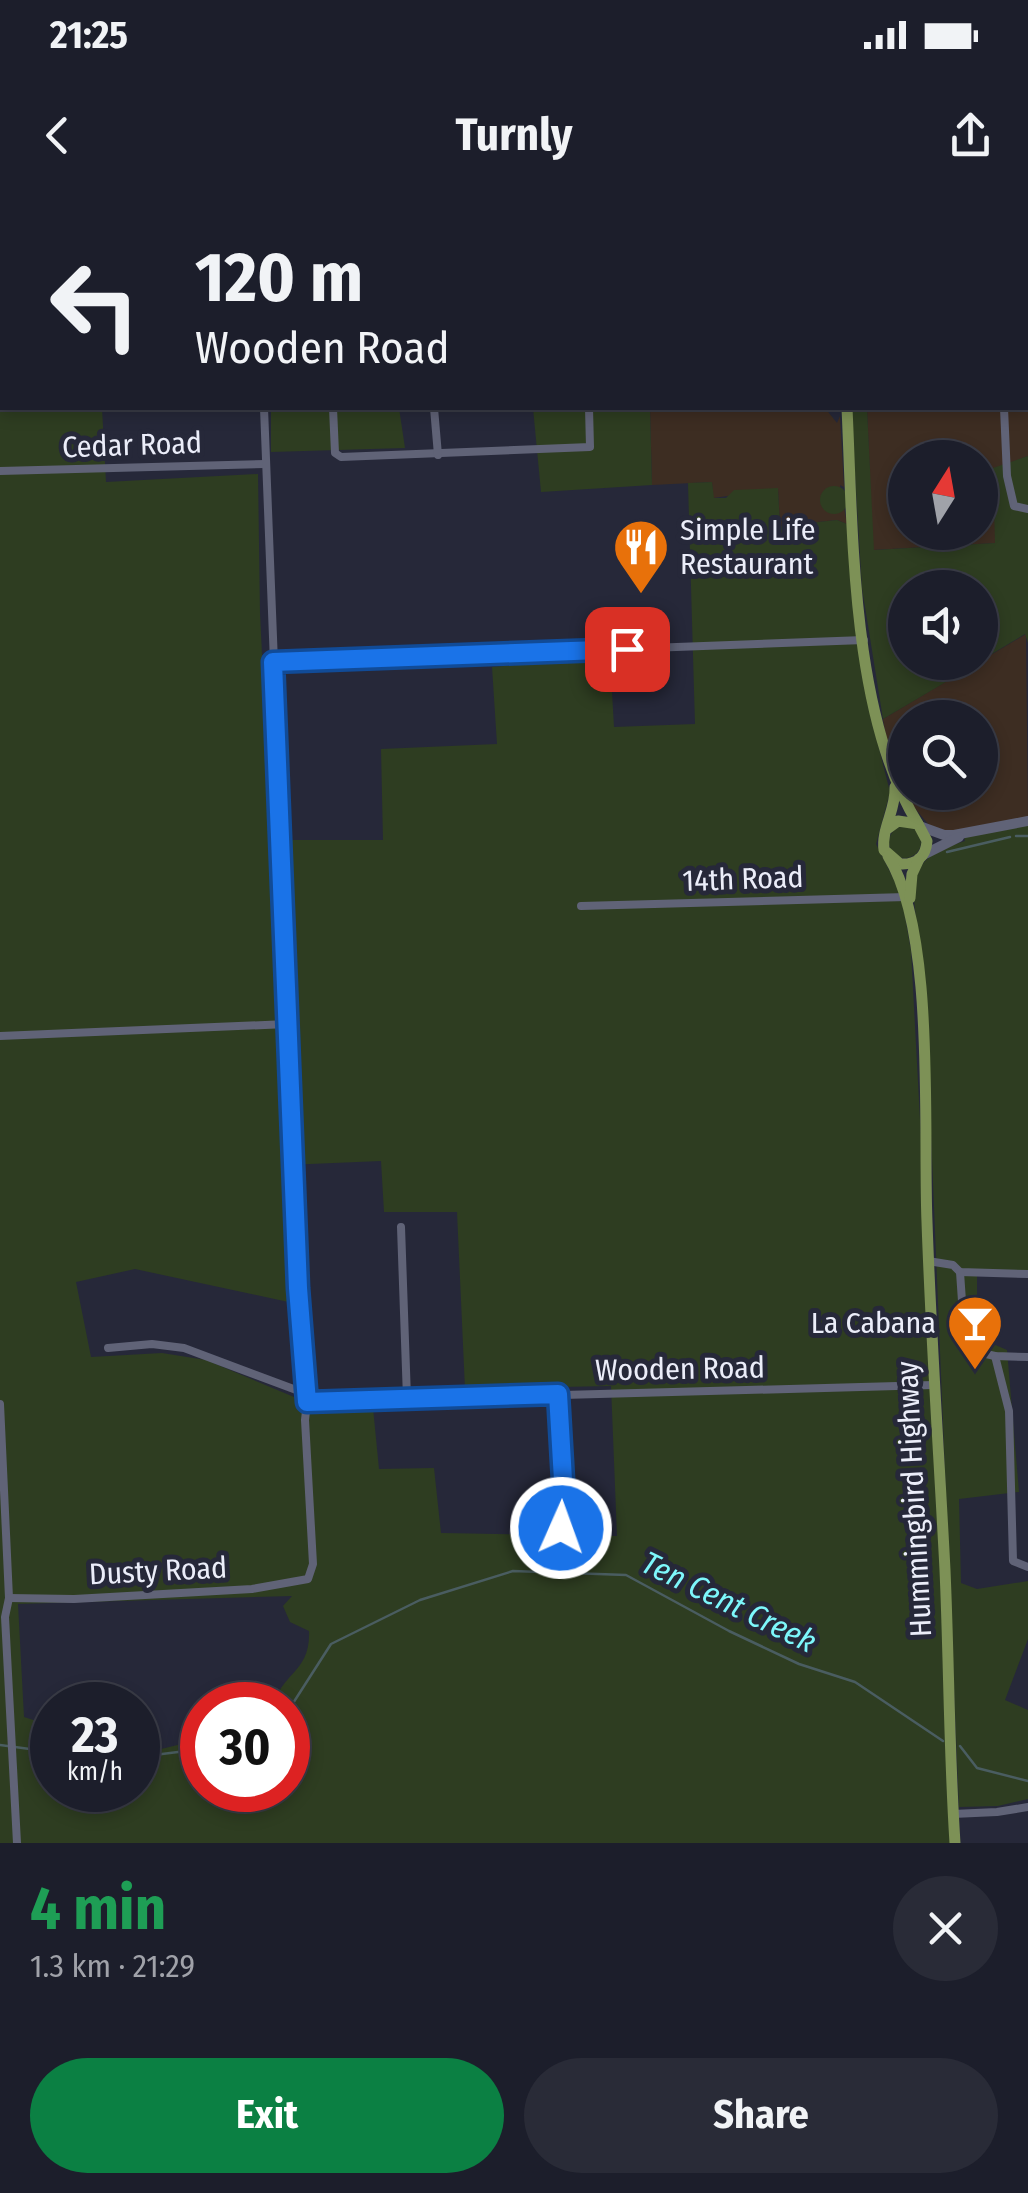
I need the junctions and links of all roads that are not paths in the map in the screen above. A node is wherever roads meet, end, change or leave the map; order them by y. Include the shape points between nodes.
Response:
1 (264, 410) edge
2 (333, 410) edge
3 (434, 410) edge
4 (589, 410) edge
5 (847, 410) edge
6 (1004, 410) edge
7 (438, 455) junction
8 (265, 464) junction
9 (0, 472) edge
10 (1028, 508) edge
11 (864, 640) junction
12 (273, 662) junction
13 (888, 759) edge
14 (892, 810) edge
15 (912, 810) edge
16 (1028, 821) edge
17 (920, 826) junction
18 (887, 829) junction
19 (969, 833) junction
20 (888, 856) junction
21 (921, 857) junction
22 (906, 898) junction
23 (582, 906) dead end
24 (910, 912) junction
25 (288, 1024) junction
26 (0, 1036) edge
27 (401, 1226) dead end
28 (928, 1261) junction
29 (960, 1272) junction
30 (1028, 1274) edge
31 (108, 1348) dead end
32 (994, 1356) junction
33 (1028, 1357) edge
34 (934, 1385) junction
35 (558, 1394) junction
36 (307, 1398) junction
37 (407, 1398) junction
38 (0, 1404) edge
39 (561, 1528) dead end
40 (1028, 1568) edge
41 (9, 1598) junction
42 (1028, 1806) edge
43 (953, 1814) junction
44 (17, 1843) edge
45 (955, 1843) edge

1 - 8 street
2 - 7 street via 335,454 341,458
3 - 7 street
4 - 7 street via 590,447
5 - 11 main road
6 - 10 street via 1006,476 1014,506
8 - 9 street, Cedar Road
8 - 12 street
11 - 12 street
11 - 13 main road
12 - 25 street
14 - 18 main road
15 - 17 main road
16 - 19 main road
17 - 18 main road via 898,821
17 - 19 main road via 944,835
17 - 21 main road via 927,841
18 - 20 main road
19 - 21 main road
20 - 21 main road via 907,864
20 - 22 main road, Hummingbird Highway
21 - 24 main road, Hummingbird Highway via 910,882
22 - 23 street, 14th Road
22 - 24 main road, Hummingbird Highway
24 - 28 main road, Hummingbird Highway via 920,997
25 - 26 street
25 - 36 street
27 - 37 street
28 - 29 street
28 - 34 main road, Hummingbird Highway
29 - 30 street
29 - 32 street via 965,1346
31 - 36 street via 184,1348
32 - 33 street
32 - 40 street via 1009,1411 1013,1561
34 - 35 street, Wooden Road
34 - 43 main road, Hummingbird Highway
35 - 37 street, Wooden Road
35 - 39 street
36 - 37 street, Wooden Road
36 - 41 street, Dusty Road via 314,1564 308,1579 252,1588
38 - 41 street
41 - 44 street
42 - 43 street
43 - 45 main road, Hummingbird Highway

